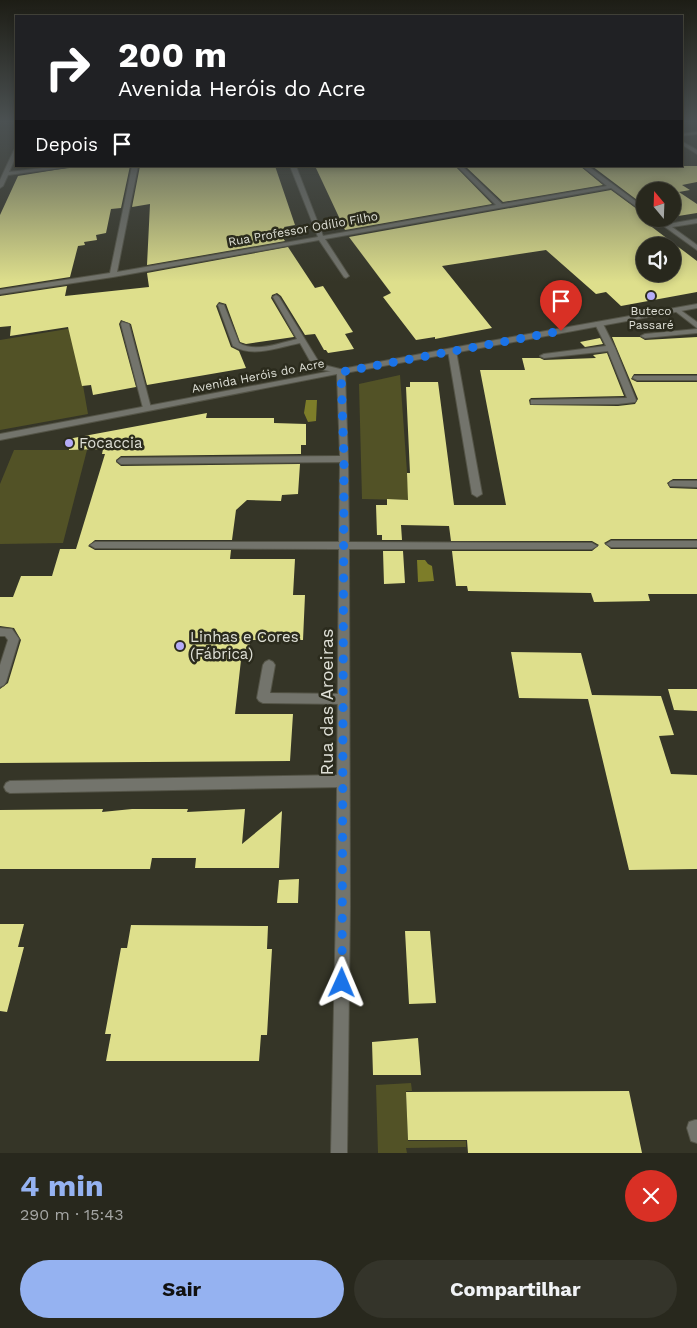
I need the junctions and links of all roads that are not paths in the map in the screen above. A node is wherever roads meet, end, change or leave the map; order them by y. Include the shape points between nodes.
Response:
1 (6, 174) edge
2 (133, 175) edge
3 (297, 175) edge
4 (468, 175) edge
5 (595, 175) edge
6 (0, 186) edge
7 (610, 187) junction
8 (499, 205) junction
9 (636, 205) edge
10 (697, 222) edge
11 (681, 224) edge
12 (671, 228) edge
13 (322, 238) junction
14 (697, 248) edge
15 (113, 274) junction
16 (346, 276) dead end
17 (0, 292) edge
18 (276, 297) dead end
19 (222, 305) dead end
20 (697, 306) edge
21 (677, 310) junction
22 (125, 324) dead end
23 (599, 324) junction
24 (697, 326) edge
25 (697, 331) edge
26 (645, 336) dead end
27 (302, 340) junction
28 (611, 348) junction
29 (452, 350) junction
30 (544, 356) dead end
31 (341, 372) junction
32 (637, 378) dead end
33 (697, 378) edge
34 (534, 402) dead end
35 (147, 408) junction
36 (0, 437) edge
37 (344, 459) junction
38 (121, 462) dead end
39 (673, 484) dead end
40 (697, 484) edge
41 (477, 494) dead end
42 (95, 544) dead end
43 (611, 544) dead end
44 (697, 544) edge
45 (344, 545) junction
46 (592, 546) dead end
47 (0, 632) edge
48 (268, 665) dead end
49 (0, 682) edge
50 (343, 699) junction
51 (343, 781) junction
52 (10, 787) dead end
53 (697, 1128) edge
54 (697, 1135) edge
55 (339, 1153) edge

1 - 6 street
2 - 15 street
3 - 13 street
4 - 8 street
5 - 7 street
7 - 8 street, Rua Professor Odílio Filho
7 - 9 street
8 - 13 street, Rua Professor Odílio Filho
10 - 11 street
12 - 14 street
13 - 15 street, Rua Professor Odílio Filho
13 - 16 street
15 - 17 street, Rua Professor Odílio Filho
18 - 27 street
19 - 27 street via 240,348 249,350
20 - 21 street, Avenida Heróis do Acre
21 - 23 street, Avenida Heróis do Acre
21 - 24 street
22 - 35 street
23 - 28 street
23 - 29 street, Avenida Heróis do Acre
25 - 26 street
27 - 31 street via 317,366
28 - 30 street
28 - 34 street via 632,400
29 - 31 street, Avenida Heróis do Acre
29 - 41 street
31 - 35 street, Avenida Heróis do Acre
31 - 37 street, Rua das Aroeiras
32 - 33 street
35 - 36 street, Avenida Heróis do Acre
37 - 38 street
37 - 45 street, Rua das Aroeiras
39 - 40 street
42 - 45 street
43 - 44 street
45 - 46 street
45 - 50 street, Rua das Aroeiras
47 - 49 street via 8,632 14,639
48 - 50 street via 263,698
50 - 51 street, Rua das Aroeiras
51 - 52 street
51 - 55 street, Rua das Aroeiras
53 - 54 street

